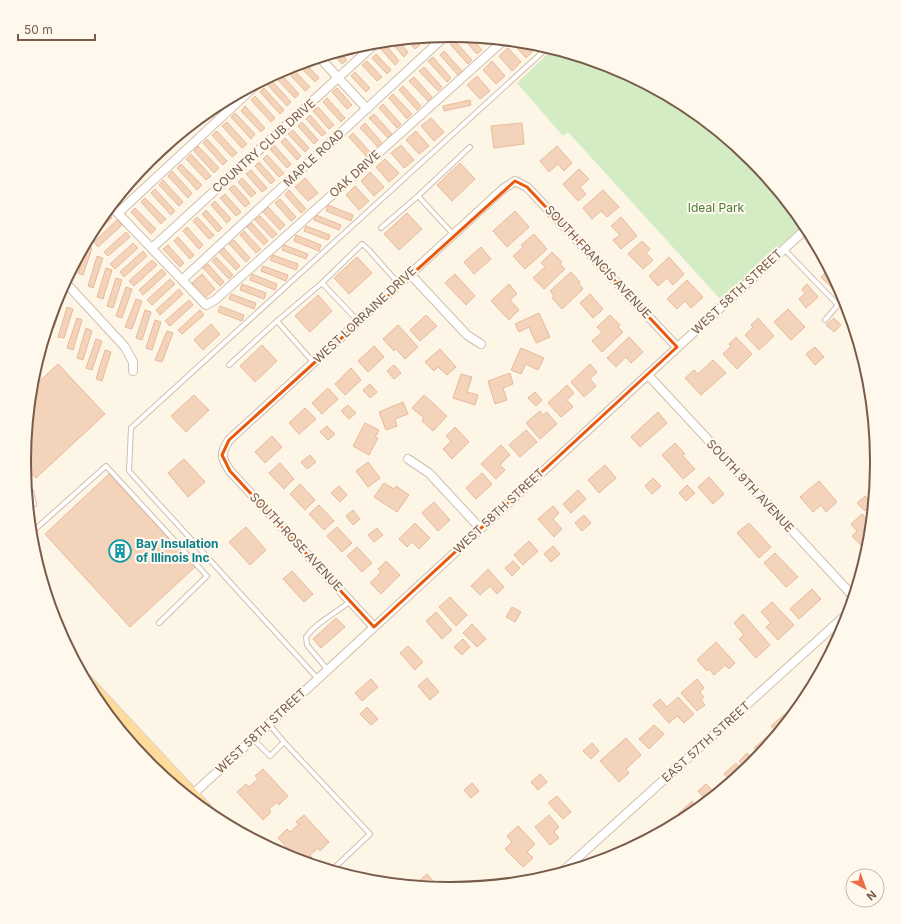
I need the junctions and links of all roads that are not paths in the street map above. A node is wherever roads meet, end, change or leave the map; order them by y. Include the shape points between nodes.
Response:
1 (438, 42) edge
2 (498, 45) edge
3 (367, 51) edge
4 (541, 53) edge
5 (324, 62) edge
6 (339, 78) junction
7 (241, 99) edge
8 (368, 109) junction
9 (470, 147) dead end
10 (515, 181) joint
11 (418, 196) junction
12 (116, 210) edge
13 (118, 213) junction
14 (381, 228) dead end
15 (802, 233) edge
16 (453, 234) junction
17 (152, 248) junction
18 (784, 249) junction
19 (410, 274) junction
20 (182, 280) junction
21 (322, 283) junction
22 (399, 284) junction
23 (69, 287) edge
24 (825, 320) dead end
25 (277, 321) junction
26 (358, 322) junction
27 (481, 344) dead end
28 (677, 347) junction
29 (313, 362) junction
30 (229, 364) dead end
31 (133, 371) dead end
32 (648, 375) junction
33 (222, 455) joint
34 (408, 459) dead end
35 (37, 528) edge
36 (480, 528) junction
37 (849, 592) edge
38 (350, 601) junction
39 (839, 622) edge
40 (159, 623) dead end
41 (374, 627) junction
42 (328, 670) junction
43 (318, 679) junction
44 (113, 710) edge
45 (269, 724) junction
46 (253, 738) junction
47 (284, 742) junction
48 (180, 782) edge
49 (193, 794) edge
50 (572, 863) edge
51 (337, 865) edge

1 - 8 street, MAPLE ROAD
2 - 20 street, OAK DRIVE via 215,300 206,305
3 - 6 street, COUNTRY CLUB DRIVE
4 - 43 lane via 132,428 129,471
5 - 6 street
6 - 8 street
6 - 17 street, COUNTRY CLUB DRIVE
7 - 13 street
8 - 20 street, MAPLE ROAD
9 - 11 lane
10 - 16 street, WEST LORRAINE DRIVE
10 - 28 street, SOUTH FRANCIS AVENUE via 528,187
11 - 14 lane
11 - 16 lane
12 - 13 street
13 - 17 street
15 - 18 street, WEST 58TH STREET
16 - 19 street, WEST LORRAINE DRIVE
17 - 20 street
18 - 24 lane via 838,305
18 - 28 street, WEST 58TH STREET
19 - 22 street, WEST LORRAINE DRIVE
19 - 27 street via 467,335
21 - 22 lane via 362,244
21 - 25 lane
21 - 26 lane
22 - 26 street, WEST LORRAINE DRIVE
23 - 31 street via 125,347
25 - 29 lane
25 - 30 lane
26 - 29 street, WEST LORRAINE DRIVE
28 - 32 street, WEST 58TH STREET
29 - 33 street, WEST LORRAINE DRIVE via 229,440
32 - 36 street, WEST 58TH STREET
32 - 37 street, SOUTH 9TH AVENUE
33 - 38 street, SOUTH ROSE AVENUE via 230,471
34 - 36 street via 429,473
35 - 40 lane via 106,466 207,576
36 - 41 street, WEST 58TH STREET
38 - 41 street, SOUTH ROSE AVENUE
38 - 42 lane via 306,637 307,646
39 - 50 street, EAST 57TH STREET
41 - 42 street, WEST 58TH STREET
42 - 43 street, WEST 58TH STREET
43 - 45 street, WEST 58TH STREET
44 - 48 main road
45 - 46 street, WEST 58TH STREET
45 - 47 lane
46 - 47 lane via 270,756
46 - 49 street, WEST 58TH STREET
47 - 51 lane via 370,834

